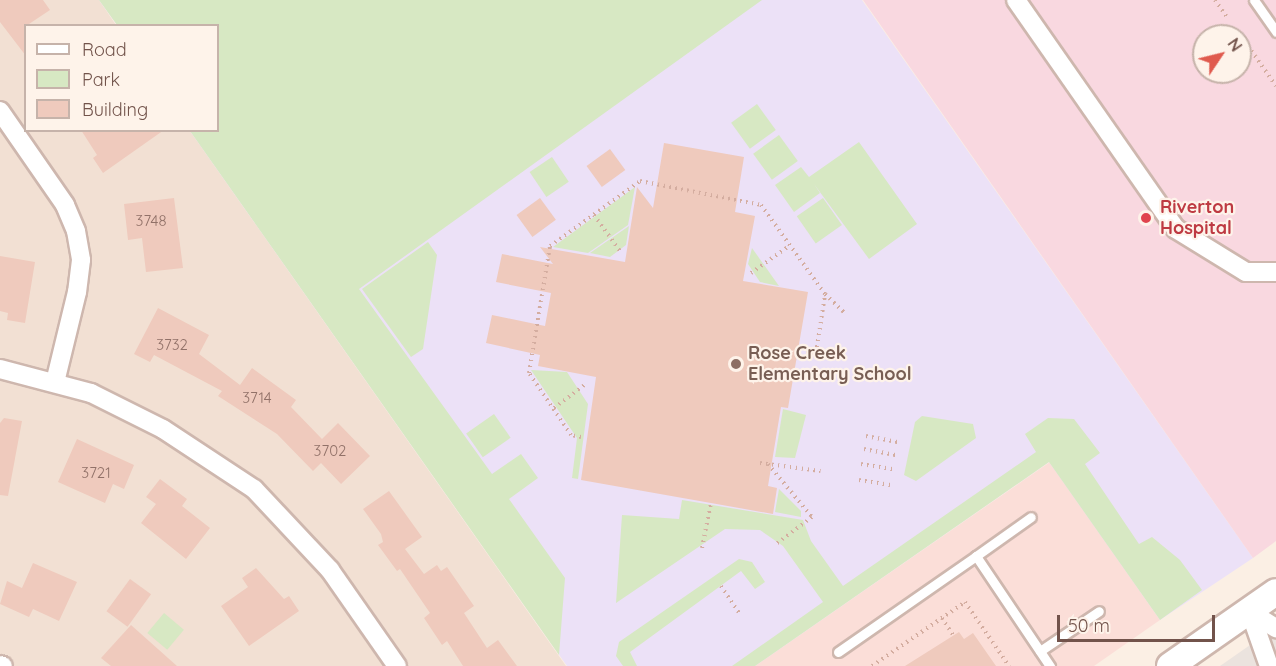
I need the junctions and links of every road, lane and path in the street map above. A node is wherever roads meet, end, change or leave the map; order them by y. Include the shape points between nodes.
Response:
1 (1016, 0) edge
2 (1215, 0) edge
3 (1254, 0) edge
4 (1227, 17) dead end
5 (1276, 32) edge
6 (1252, 53) edge
7 (1276, 86) edge
8 (0, 111) edge
9 (594, 215) junction
10 (789, 246) junction
11 (620, 251) dead end
12 (1276, 272) edge
13 (751, 273) dead end
14 (825, 294) junction
15 (845, 313) dead end
16 (806, 351) dead end
17 (816, 353) junction
18 (841, 359) dead end
19 (0, 369) edge
20 (55, 382) junction
21 (588, 383) dead end
22 (554, 408) junction
23 (866, 435) dead end
24 (580, 437) dead end
25 (898, 442) dead end
26 (864, 449) dead end
27 (896, 455) dead end
28 (760, 463) dead end
29 (768, 464) junction
30 (861, 464) dead end
31 (894, 469) dead end
32 (820, 471) dead end
33 (859, 480) dead end
34 (891, 485) dead end
35 (711, 503) dead end
36 (1031, 517) dead end
37 (776, 544) dead end
38 (702, 548) dead end
39 (976, 556) junction
40 (721, 586) dead end
41 (1276, 592) edge
42 (1099, 611) dead end
43 (1250, 612) junction
44 (739, 613) dead end
45 (942, 618) junction
46 (1276, 627) edge
47 (953, 635) dead end
48 (1040, 651) junction
49 (837, 652) dead end
50 (880, 664) edge
51 (397, 666) edge
52 (872, 666) edge
53 (1008, 666) edge
54 (1050, 666) edge
55 (1170, 666) edge
56 (1269, 666) edge

1 - 12 street via 1176,229 1246,272
2 - 4 path
3 - 5 lane
6 - 7 path
8 - 20 street via 65,205 76,231 81,260 77,292
9 - 10 path via 640,181 761,205
9 - 11 path
9 - 22 path via 550,246 529,373
10 - 13 path
10 - 14 path
14 - 15 path
14 - 17 path
16 - 17 path
17 - 18 path
19 - 20 street
20 - 51 street via 91,393 163,429 254,489 330,570
21 - 22 path
22 - 24 path via 571,435
23 - 25 path
26 - 27 path
28 - 29 path
29 - 32 path
29 - 37 path via 813,517
30 - 31 path
33 - 34 path
35 - 38 path
36 - 39 lane
39 - 48 lane
39 - 49 lane
40 - 44 path
41 - 43 main road
42 - 48 lane
43 - 46 street
43 - 55 main road
43 - 56 street
45 - 47 path
45 - 50 path
45 - 53 path via 965,602
48 - 54 lane
50 - 52 path

